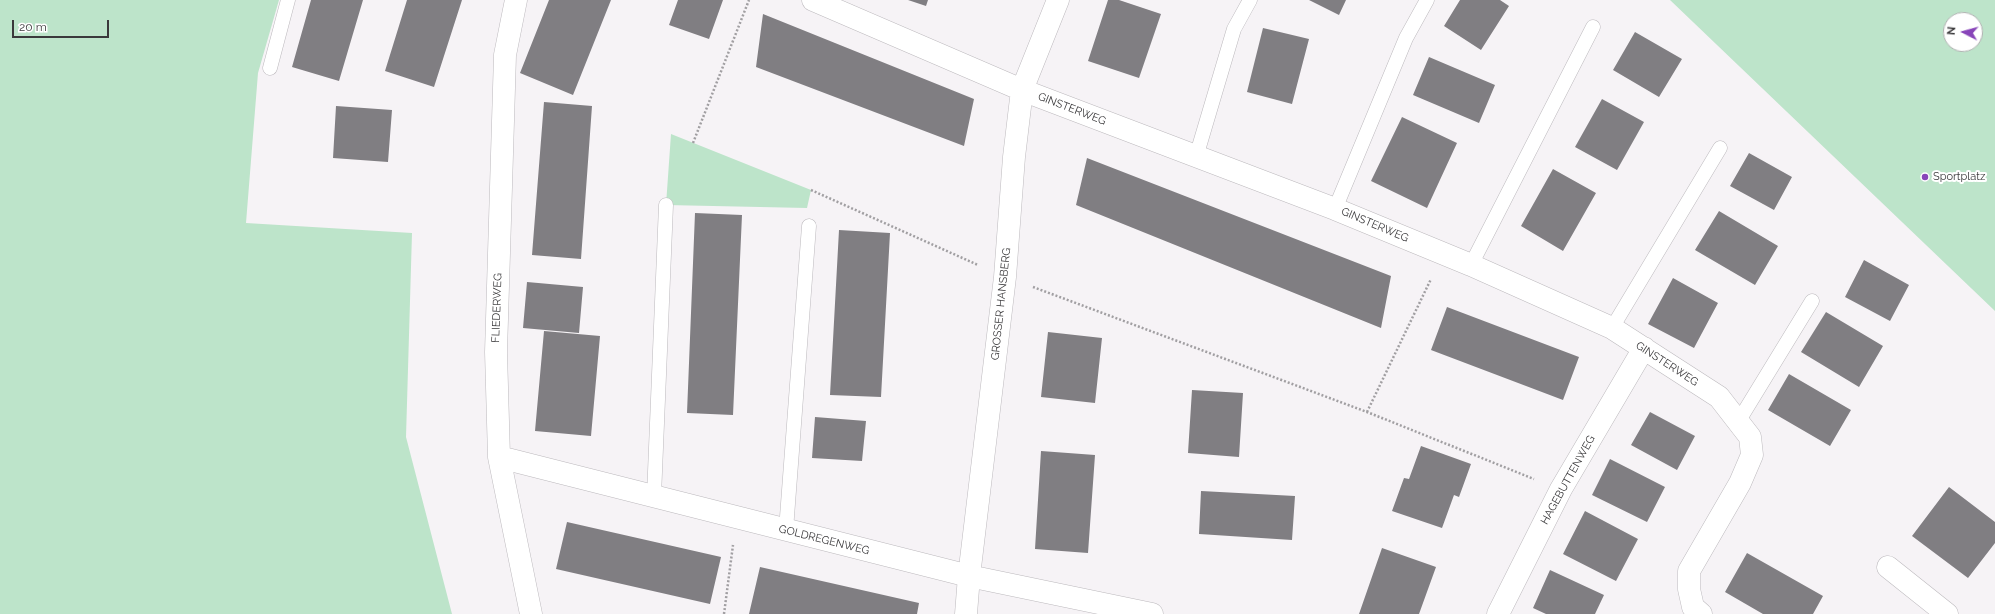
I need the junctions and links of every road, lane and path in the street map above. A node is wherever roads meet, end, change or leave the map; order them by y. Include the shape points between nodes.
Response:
1 (288, 0) edge
2 (516, 0) edge
3 (749, 0) edge
4 (813, 0) edge
5 (1058, 0) edge
6 (1250, 0) edge
7 (1427, 0) edge
8 (1593, 27) dead end
9 (270, 68) dead end
10 (1022, 90) junction
11 (693, 143) dead end
12 (1720, 148) dead end
13 (1196, 157) junction
14 (811, 190) dead end
15 (666, 205) dead end
16 (1335, 209) junction
17 (809, 226) dead end
18 (1442, 254) junction
19 (1471, 265) junction
20 (1005, 277) junction
21 (1812, 301) dead end
22 (1612, 328) junction
23 (1644, 348) junction
24 (1367, 412) junction
25 (1738, 422) junction
26 (499, 457) junction
27 (1561, 489) junction
28 (654, 496) junction
29 (737, 517) junction
30 (786, 530) junction
31 (1888, 567) dead end
32 (969, 576) junction
33 (531, 614) edge
34 (724, 614) edge
35 (966, 614) edge
36 (1152, 614) edge
37 (1498, 614) edge
38 (1701, 614) edge
39 (1947, 614) edge

1 - 9 lane
2 - 26 street, FLIEDERWEG via 504,55 496,352
3 - 11 path
4 - 10 street, GINSTERWEG
5 - 10 street, GROSSER HANSBERG
6 - 13 lane via 1234,29
7 - 16 lane via 1406,38
8 - 19 lane
10 - 13 street, GINSTERWEG
10 - 20 street, GROSSER HANSBERG
12 - 22 lane
13 - 16 street, GINSTERWEG
14 - 20 path
15 - 28 lane
16 - 18 street, GINSTERWEG
17 - 30 lane
18 - 19 street, GINSTERWEG
18 - 24 path
19 - 22 street, GINSTERWEG
20 - 24 path
20 - 32 street, GROSSER HANSBERG
21 - 25 lane
22 - 23 street, GINSTERWEG
23 - 25 street, GINSTERWEG via 1719,398
23 - 27 street, HAGEBUTTENWEG
24 - 27 path
25 - 38 street, GINSTERWEG via 1750,437 1752,455 1740,483 1689,571 1693,607
26 - 28 street, GOLDREGENWEG
26 - 33 street, FLIEDERWEG
27 - 37 street, HAGEBUTTENWEG
28 - 29 street, GOLDREGENWEG
29 - 30 street, GOLDREGENWEG
29 - 34 path
30 - 32 street, GOLDREGENWEG
31 - 39 street
32 - 35 street, GROSSER HANSBERG
32 - 36 street, GOLDREGENWEG

